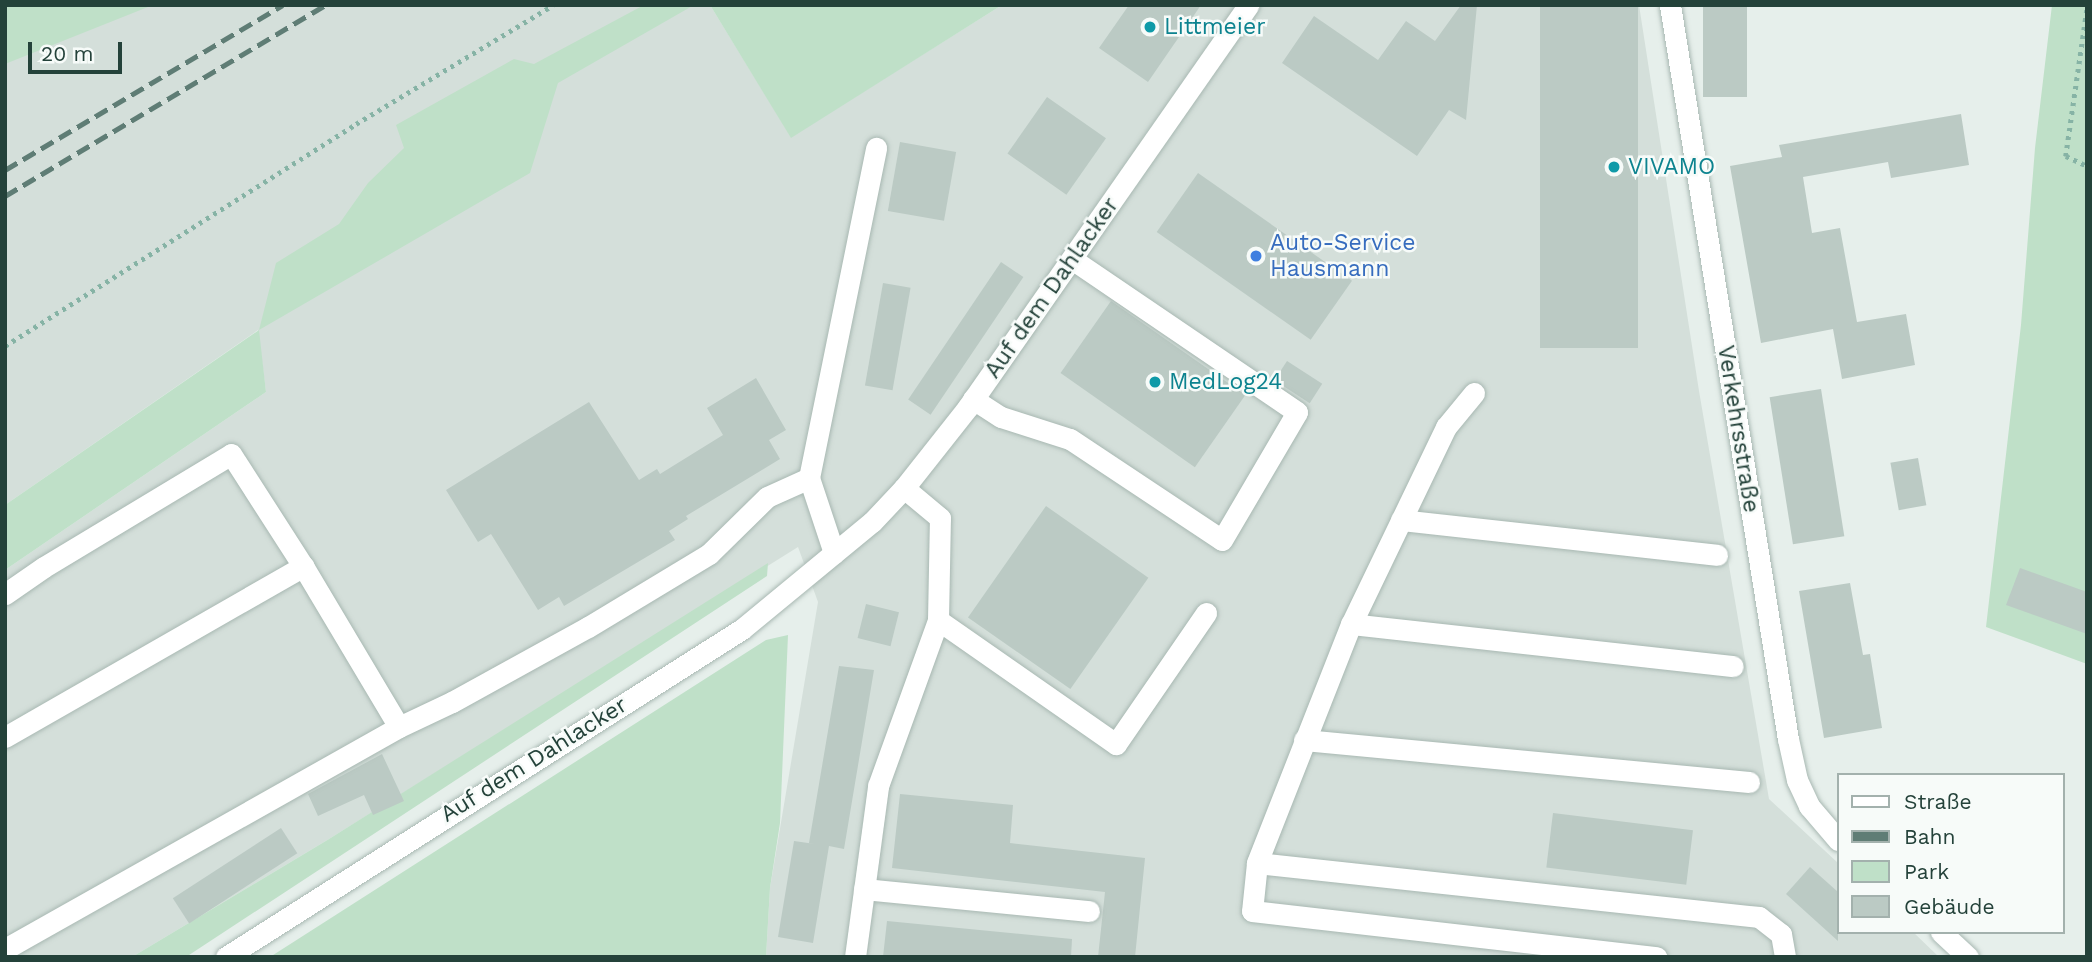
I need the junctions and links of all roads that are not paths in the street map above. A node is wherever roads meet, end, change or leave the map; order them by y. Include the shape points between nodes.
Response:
1 (1248, 5) edge
2 (1670, 5) edge
3 (876, 148) dead end
4 (1072, 259) junction
5 (1474, 393) dead end
6 (973, 399) junction
7 (810, 478) junction
8 (904, 488) junction
9 (1401, 520) junction
10 (834, 553) junction
11 (1717, 555) dead end
12 (303, 566) junction
13 (5, 594) edge
14 (1206, 613) dead end
15 (938, 621) junction
16 (1351, 624) junction
17 (1733, 666) dead end
18 (399, 727) junction
19 (5, 737) edge
20 (1304, 740) junction
21 (1749, 782) dead end
22 (1836, 838) edge
23 (1257, 863) junction
24 (864, 889) junction
25 (1089, 911) dead end
26 (1943, 934) edge
27 (5, 949) edge
28 (226, 957) edge
29 (855, 957) edge
30 (1656, 957) edge
31 (1785, 957) edge
32 (1968, 957) edge

1 - 4 street, Auf dem Dahlacker
2 - 22 street, Verkehrsstraße via 1788,740 1797,780 1809,806
3 - 7 street
4 - 6 street, Auf dem Dahlacker
4 - 6 street via 1297,412 1222,540 1070,439 1001,417
5 - 9 street via 1446,427
6 - 8 street, Auf dem Dahlacker
7 - 10 street
7 - 18 street via 766,497 709,554 588,627
8 - 10 street, Auf dem Dahlacker
8 - 15 street via 940,518
9 - 11 street
9 - 16 street
10 - 28 street, Auf dem Dahlacker via 742,629
12 - 13 street via 231,454
12 - 18 street
12 - 19 street
14 - 15 street via 1116,744
15 - 24 street via 878,786
16 - 17 street
16 - 20 street
18 - 27 street
20 - 21 street
20 - 23 street
23 - 30 street via 1252,911
23 - 31 street via 1759,917 1781,934
24 - 25 street
24 - 29 street
26 - 32 street

